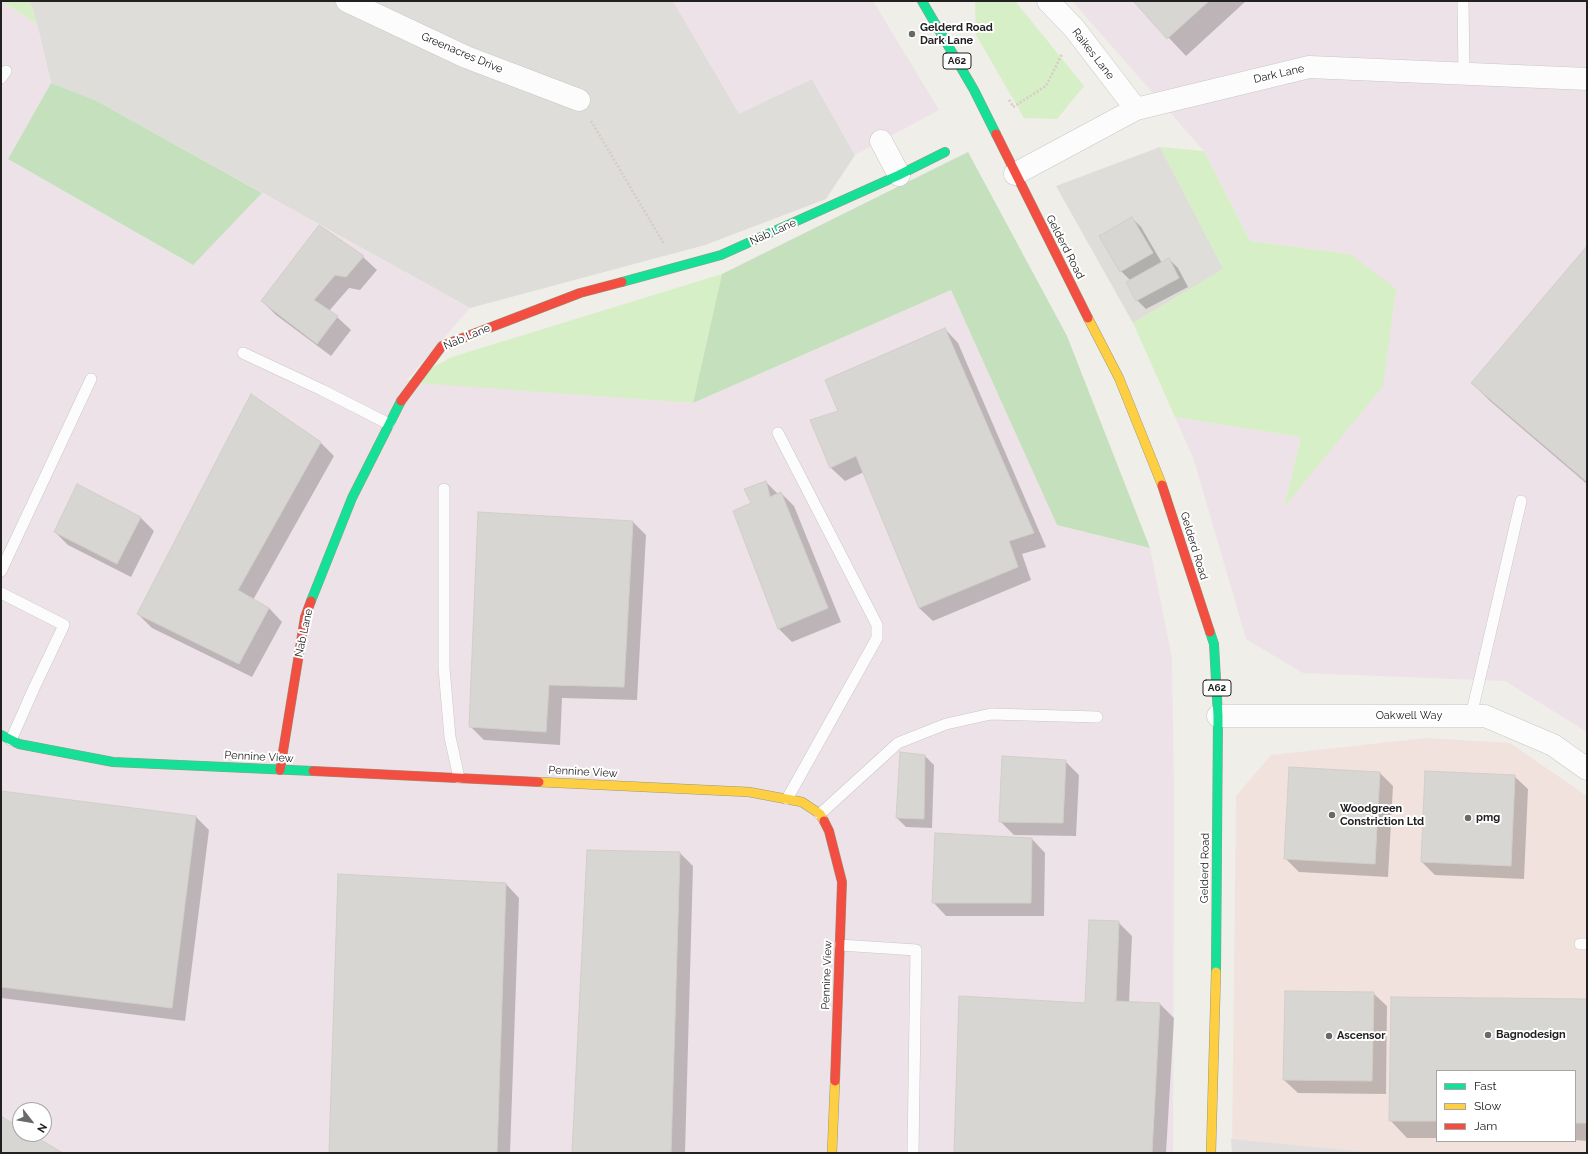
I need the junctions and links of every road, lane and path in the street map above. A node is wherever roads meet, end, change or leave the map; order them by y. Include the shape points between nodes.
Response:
1 (347, 1) edge
2 (922, 1) edge
3 (1048, 1) edge
4 (1463, 1) edge
5 (1074, 28) junction
6 (1464, 74) junction
7 (1587, 79) edge
8 (579, 100) joint
9 (1013, 106) dead end
10 (1136, 109) junction
11 (881, 141) dead end
12 (945, 152) dead end
13 (1015, 174) junction
14 (899, 175) junction
15 (678, 267) junction
16 (243, 353) dead end
17 (91, 379) dead end
18 (389, 424) junction
19 (778, 433) dead end
20 (444, 489) dead end
21 (1521, 501) dead end
22 (1, 571) edge
23 (1, 593) edge
24 (1218, 716) junction
25 (1471, 716) junction
26 (1097, 717) dead end
27 (6, 738) edge
28 (1587, 769) edge
29 (280, 770) junction
30 (459, 778) junction
31 (787, 799) junction
32 (820, 814) junction
33 (840, 945) junction
34 (832, 1153) edge
35 (913, 1153) edge
36 (1211, 1153) edge

1 - 8 street, Greenacres Drive via 466,57
2 - 13 street, Gelderd Road / A62 via 974,90
3 - 5 street, Raikes Lane
4 - 6 lane
5 - 9 path via 1046,86
5 - 10 street, Raikes Lane
6 - 7 street, Dark Lane
6 - 10 street, Dark Lane via 1309,67
8 - 15 path
10 - 13 street, Dark Lane
11 - 14 street
12 - 14 street, Nab Lane
13 - 24 street, Gelderd Road / A62 via 1119,378 1162,484 1214,644
14 - 15 street, Nab Lane via 721,255
15 - 18 street, Nab Lane via 580,293 442,346 398,405
16 - 18 lane
17 - 22 lane
18 - 29 street, Nab Lane via 352,498 305,617
19 - 31 lane via 877,625 877,638
20 - 30 lane via 444,668 450,737
21 - 25 lane
23 - 27 lane via 64,625 34,688
24 - 25 street, Oakwell Way
24 - 36 street, Gelderd Road / A62 via 1216,984
25 - 28 street, Oakwell Way via 1485,716 1553,744
26 - 32 lane via 991,714 946,724 898,742
27 - 29 street, Pennine View via 19,744 113,762
29 - 30 street, Pennine View
30 - 31 street, Pennine View via 749,792
31 - 32 street, Pennine View via 802,802
32 - 33 street, Pennine View via 829,830 842,882
33 - 34 street, Pennine View
33 - 35 lane via 916,950

